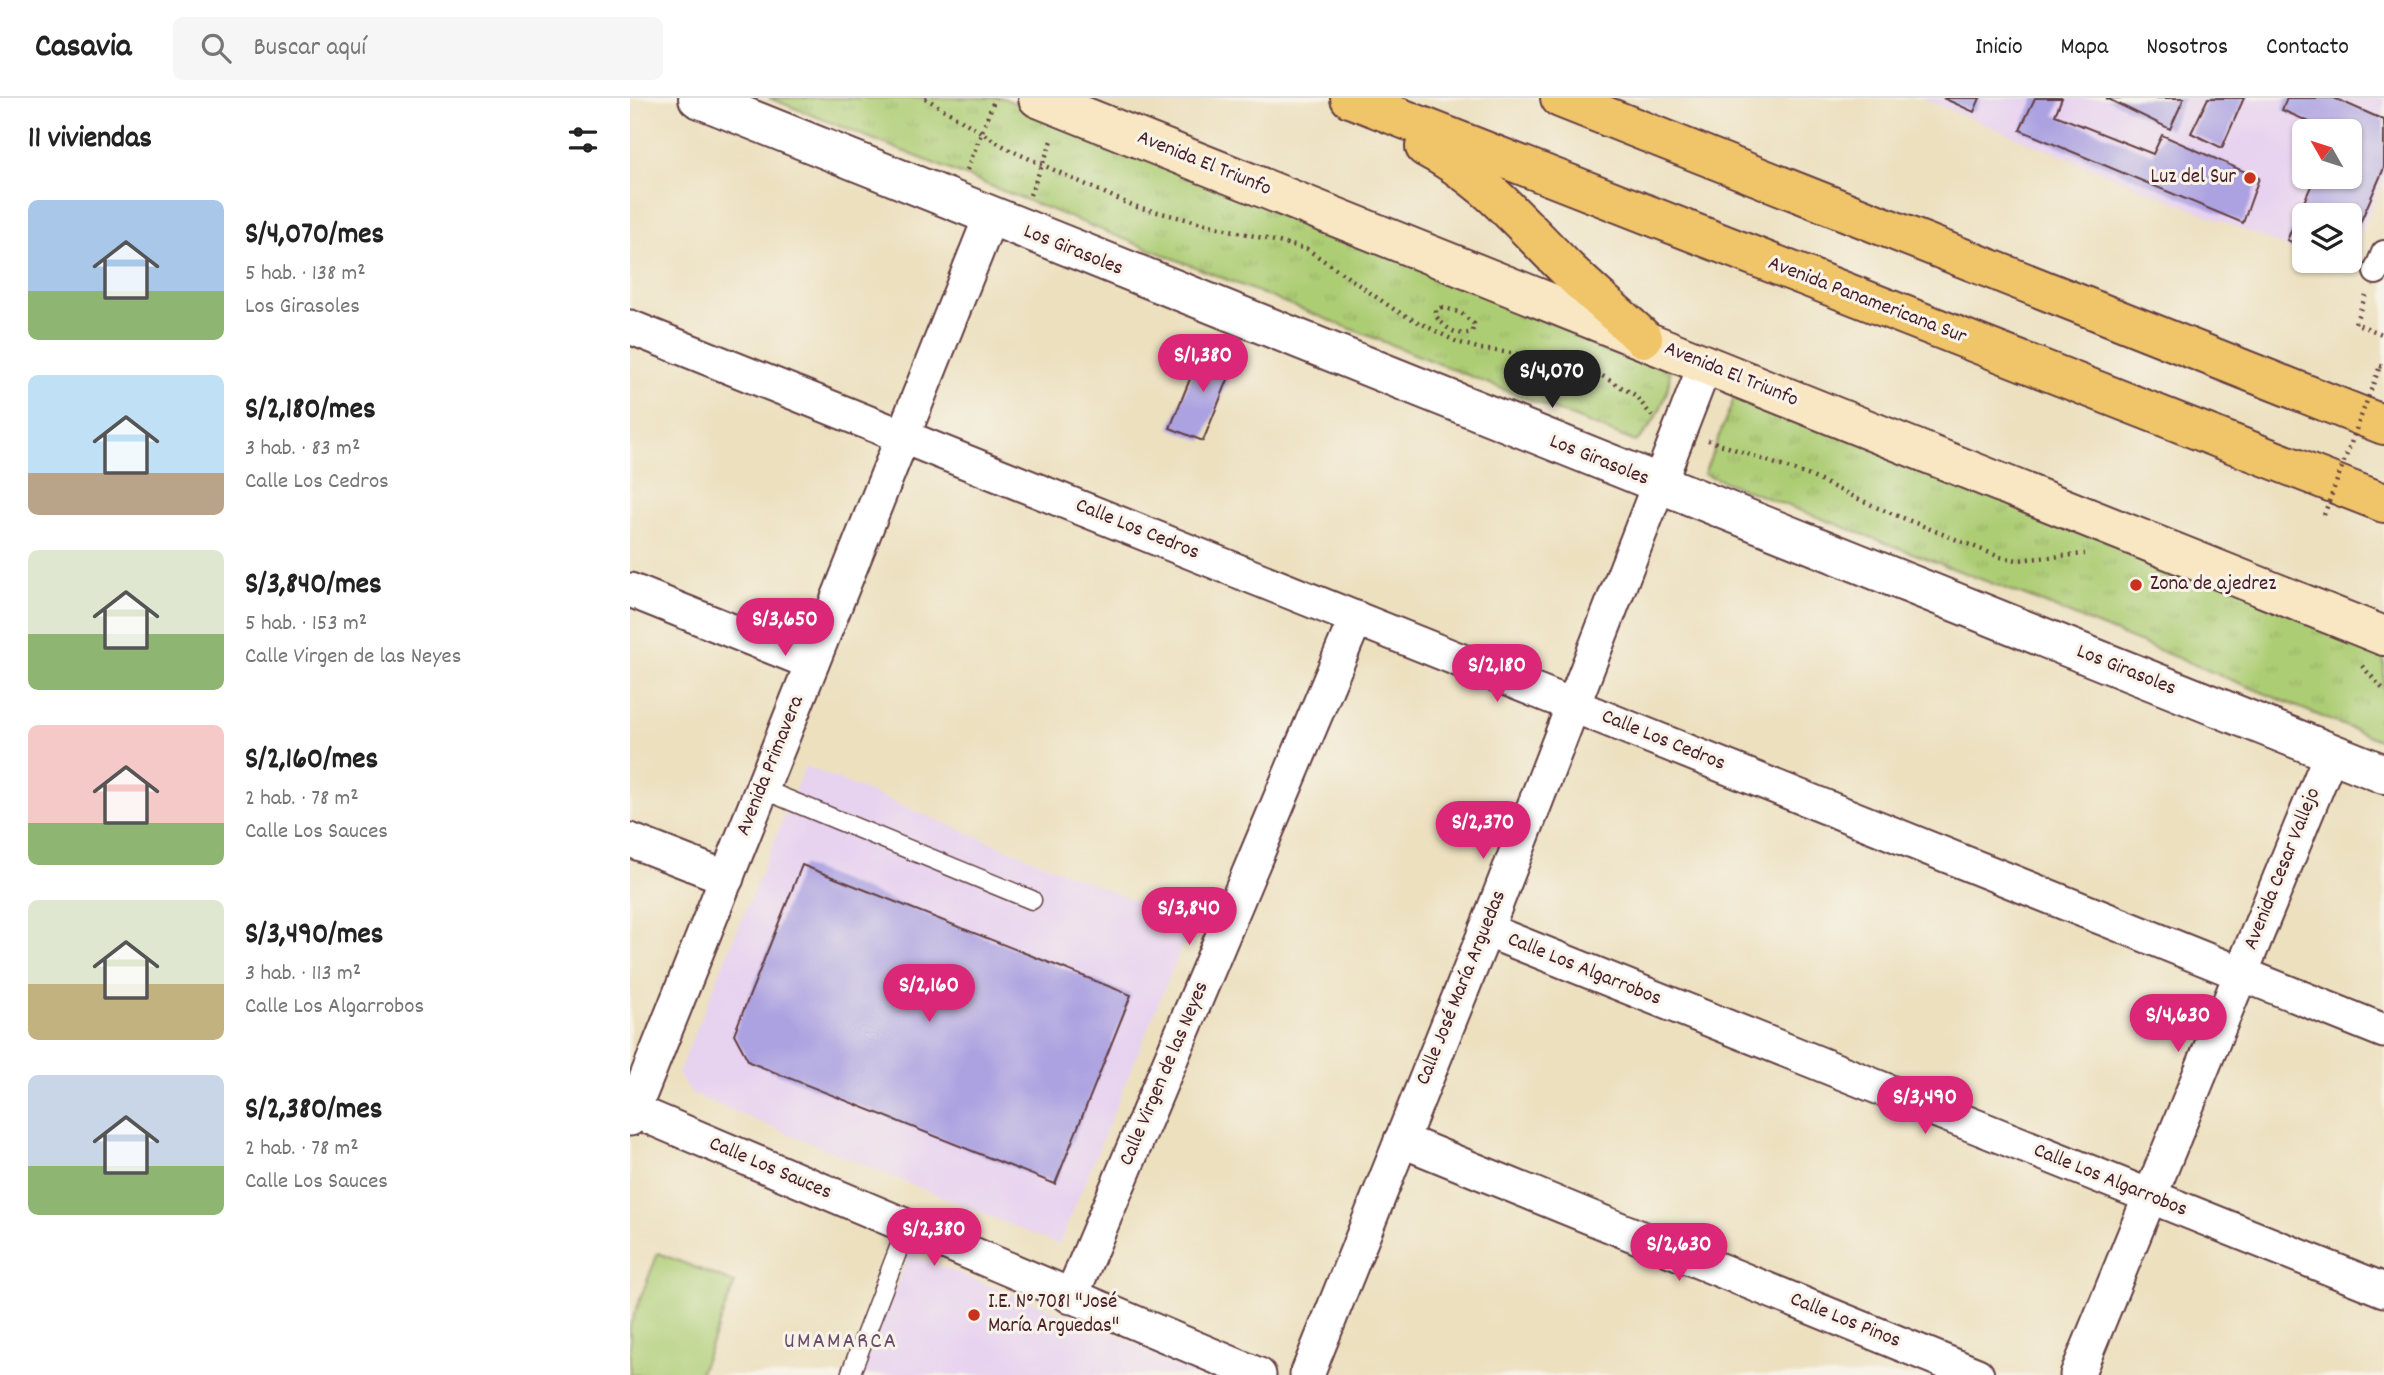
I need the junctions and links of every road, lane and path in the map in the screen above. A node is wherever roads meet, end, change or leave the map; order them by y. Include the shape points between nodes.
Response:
1 (698, 98) edge
2 (995, 98) edge
3 (1338, 98) edge
4 (1350, 98) edge
5 (1560, 98) edge
6 (1051, 103) edge
7 (955, 203) junction
8 (1004, 223) junction
9 (2380, 262) edge
10 (630, 327) edge
11 (1451, 331) junction
12 (2384, 335) edge
13 (1447, 338) dead end
14 (1643, 338) junction
15 (1705, 365) junction
16 (2382, 366) edge
17 (2384, 425) edge
18 (903, 437) junction
19 (1657, 484) junction
20 (2384, 503) edge
21 (2324, 515) dead end
22 (630, 590) edge
23 (1356, 618) junction
24 (2384, 636) edge
25 (812, 663) junction
26 (1573, 705) junction
27 (2331, 753) junction
28 (2384, 774) edge
29 (762, 789) junction
30 (630, 840) edge
31 (727, 878) junction
32 (1032, 900) dead end
33 (1486, 930) junction
34 (2240, 973) junction
35 (2384, 1031) edge
36 (631, 1113) edge
37 (1401, 1140) junction
38 (2150, 1197) junction
39 (907, 1227) junction
40 (2384, 1290) edge
41 (1071, 1297) junction
42 (850, 1375) edge
43 (1259, 1375) edge
44 (1307, 1375) edge
45 (1978, 1375) edge
46 (2077, 1375) edge

1 - 7 street, Los Girasoles
2 - 7 path
3 - 14 highway via 1458,164 1502,200 1567,269
4 - 20 highway, Avenida Panamericana Sur
5 - 17 highway
6 - 8 path
6 - 14 main road, Avenida El Triunfo
7 - 8 street, Los Girasoles
8 - 18 street, Avenida Primavera
8 - 19 street, Los Girasoles
9 - 12 path via 2355,323
10 - 18 street, Calle Los Cedros
11 - 11 path via 1436,316 1438,309 1451,309 1474,324 1472,332
11 - 13 path
14 - 15 main road, Avenida El Triunfo
15 - 19 street, Calle José María Arguedas
15 - 24 main road, Avenida El Triunfo
16 - 21 path, bridge
18 - 23 street, Calle Los Cedros
18 - 25 street, Avenida Primavera
19 - 26 street, Calle José María Arguedas
19 - 27 street, Los Girasoles
22 - 25 street
23 - 26 street, Calle Los Cedros
23 - 41 street, Calle Virgen de las Neyes
25 - 29 street, Avenida Primavera
26 - 33 street, Calle José María Arguedas
26 - 34 street, Calle Los Cedros
27 - 28 street, Los Girasoles
27 - 34 street, Avenida Cesar Vallejo
29 - 31 street, Avenida Primavera
29 - 32 lane
30 - 31 street
31 - 36 street, Avenida Primavera
33 - 37 street, Calle José María Arguedas
33 - 38 street, Calle Los Algarrobos
34 - 35 street, Calle Los Cedros
34 - 38 street, Avenida Cesar Vallejo
36 - 39 street, Calle Los Sauces
37 - 44 street, Calle José María Arguedas
37 - 45 street, Calle Los Pinos
38 - 40 street, Calle Los Algarrobos
38 - 46 street, Avenida Cesar Vallejo
39 - 41 street, Calle Los Sauces
39 - 42 lane
41 - 43 street, Calle Los Sauces

